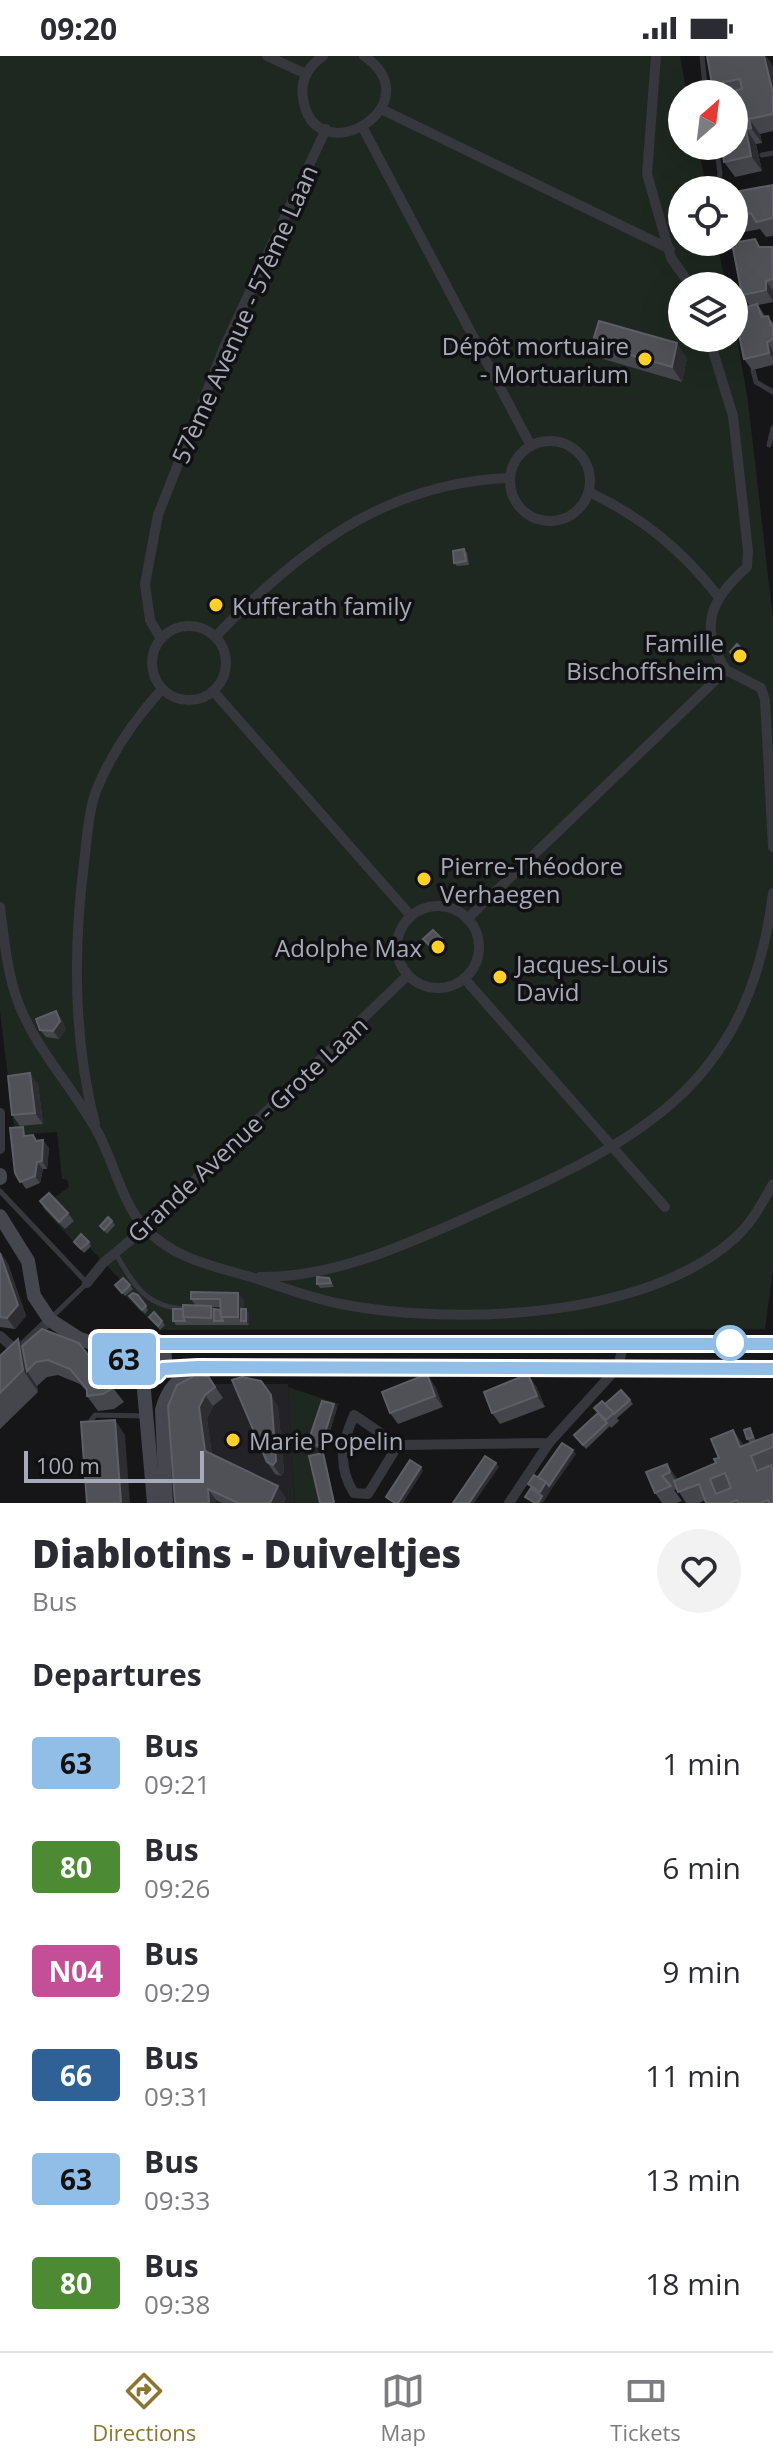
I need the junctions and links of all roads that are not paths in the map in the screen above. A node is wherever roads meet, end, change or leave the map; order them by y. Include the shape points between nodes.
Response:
1 (267, 56) edge
2 (323, 56) edge
3 (364, 56) edge
4 (656, 56) edge
5 (702, 56) edge
6 (306, 74) junction
7 (704, 80) edge
8 (381, 109) junction
9 (363, 128) junction
10 (326, 129) junction
11 (773, 153) edge
12 (762, 155) dead end
13 (718, 160) edge
14 (730, 161) edge
15 (718, 164) junction
16 (718, 176) edge
17 (668, 242) edge
18 (668, 248) edge
19 (737, 256) edge
20 (739, 264) edge
21 (713, 352) edge
22 (753, 370) dead end
23 (773, 392) edge
24 (773, 428) edge
25 (769, 445) dead end
26 (531, 446) junction
27 (510, 478) junction
28 (589, 492) junction
29 (718, 596) junction
30 (216, 636) junction
31 (161, 639) junction
32 (726, 670) junction
33 (162, 689) junction
34 (214, 692) junction
35 (773, 847) edge
36 (773, 893) edge
37 (0, 907) edge
38 (411, 916) junction
39 (467, 919) junction
40 (772, 920) edge
41 (408, 975) junction
42 (464, 978) junction
43 (0, 1113) edge
44 (1, 1130) edge
45 (97, 1131) junction
46 (614, 1148) junction
47 (0, 1149) edge
48 (773, 1184) edge
49 (0, 1191) edge
50 (665, 1207) dead end
51 (0, 1216) edge
52 (145, 1228) junction
53 (115, 1252) junction
54 (250, 1277) junction
55 (87, 1283) junction
56 (197, 1309) edge
57 (50, 1320) junction
58 (0, 1336) edge
59 (624, 1342) junction
60 (160, 1344) junction
61 (755, 1344) junction
62 (773, 1344) edge
63 (17, 1351) junction
64 (124, 1355) junction
65 (198, 1367) junction
66 (618, 1367) junction
67 (756, 1367) junction
68 (0, 1368) edge
69 (773, 1369) edge
70 (154, 1375) junction
71 (147, 1416) junction
72 (87, 1436) edge
73 (549, 1443) junction
74 (398, 1445) junction
75 (164, 1472) junction
76 (154, 1503) edge
77 (166, 1503) edge
78 (509, 1503) edge

1 - 6 street
2 - 6 street
3 - 8 street via 384,82
4 - 17 street via 647,174
5 - 7 lane
6 - 10 street via 303,101 314,121
8 - 9 street
8 - 18 street
9 - 10 street via 342,133
9 - 26 street
10 - 31 street, 57ème Avenue - 57ème Laan via 225,345 158,515 145,584 150,620
11 - 12 lane
13 - 15 lane
14 - 15 lane
15 - 16 lane
19 - 20 lane
21 - 29 street via 733,416 747,567
22 - 23 lane via 756,382
24 - 25 lane
26 - 27 street
26 - 28 street via 557,442 580,454 587,466
27 - 28 street via 521,509 541,520 566,518
27 - 30 street via 470,479 426,489 363,515 267,585
28 - 29 street via 649,525
29 - 32 street via 711,631
30 - 31 street via 184,626
30 - 34 street via 226,671
31 - 33 street via 152,668
32 - 35 street via 761,688 769,730
32 - 39 street
33 - 34 street via 193,701
33 - 45 street via 138,716 104,774 88,830 79,907 77,1018 82,1070
34 - 38 street
36 - 40 street
37 - 45 street via 18,1002
38 - 39 street via 438,906
38 - 41 street via 397,945
39 - 42 street via 478,952
40 - 46 street via 752,984 701,1074 652,1123
41 - 42 street via 437,987
41 - 52 street, Grande Avenue - Grote Laan
42 - 46 street
43 - 44 street
44 - 47 street
45 - 52 street
46 - 50 street
46 - 54 street via 426,1236 329,1270
48 - 54 street via 749,1224 709,1259 620,1298 514,1313 397,1312 340,1304
49 - 55 lane
51 - 57 main road via 28,1261 34,1296
52 - 53 street, Grande Avenue - Grote Laan
52 - 54 street via 182,1255
53 - 55 street, Grande Avenue - Grote Laan
53 - 56 lane via 154,1304
55 - 57 lane
57 - 63 street
57 - 64 main road via 78,1338
58 - 63 street
59 - 60 main road
59 - 61 main road
59 - 66 street
60 - 64 main road via 136,1339
60 - 70 main road via 165,1356
61 - 62 main road
61 - 67 main road
63 - 68 street
64 - 70 main road via 126,1368
65 - 66 main road
65 - 70 main road
65 - 75 main road via 166,1396
66 - 67 main road
66 - 73 street
67 - 69 main road
70 - 71 main road
70 - 75 main road
71 - 72 lane via 95,1415 87,1422
71 - 76 main road
73 - 74 street
73 - 78 street
74 - 74 street via 354,1415 341,1456 354,1493 368,1494
75 - 77 main road

